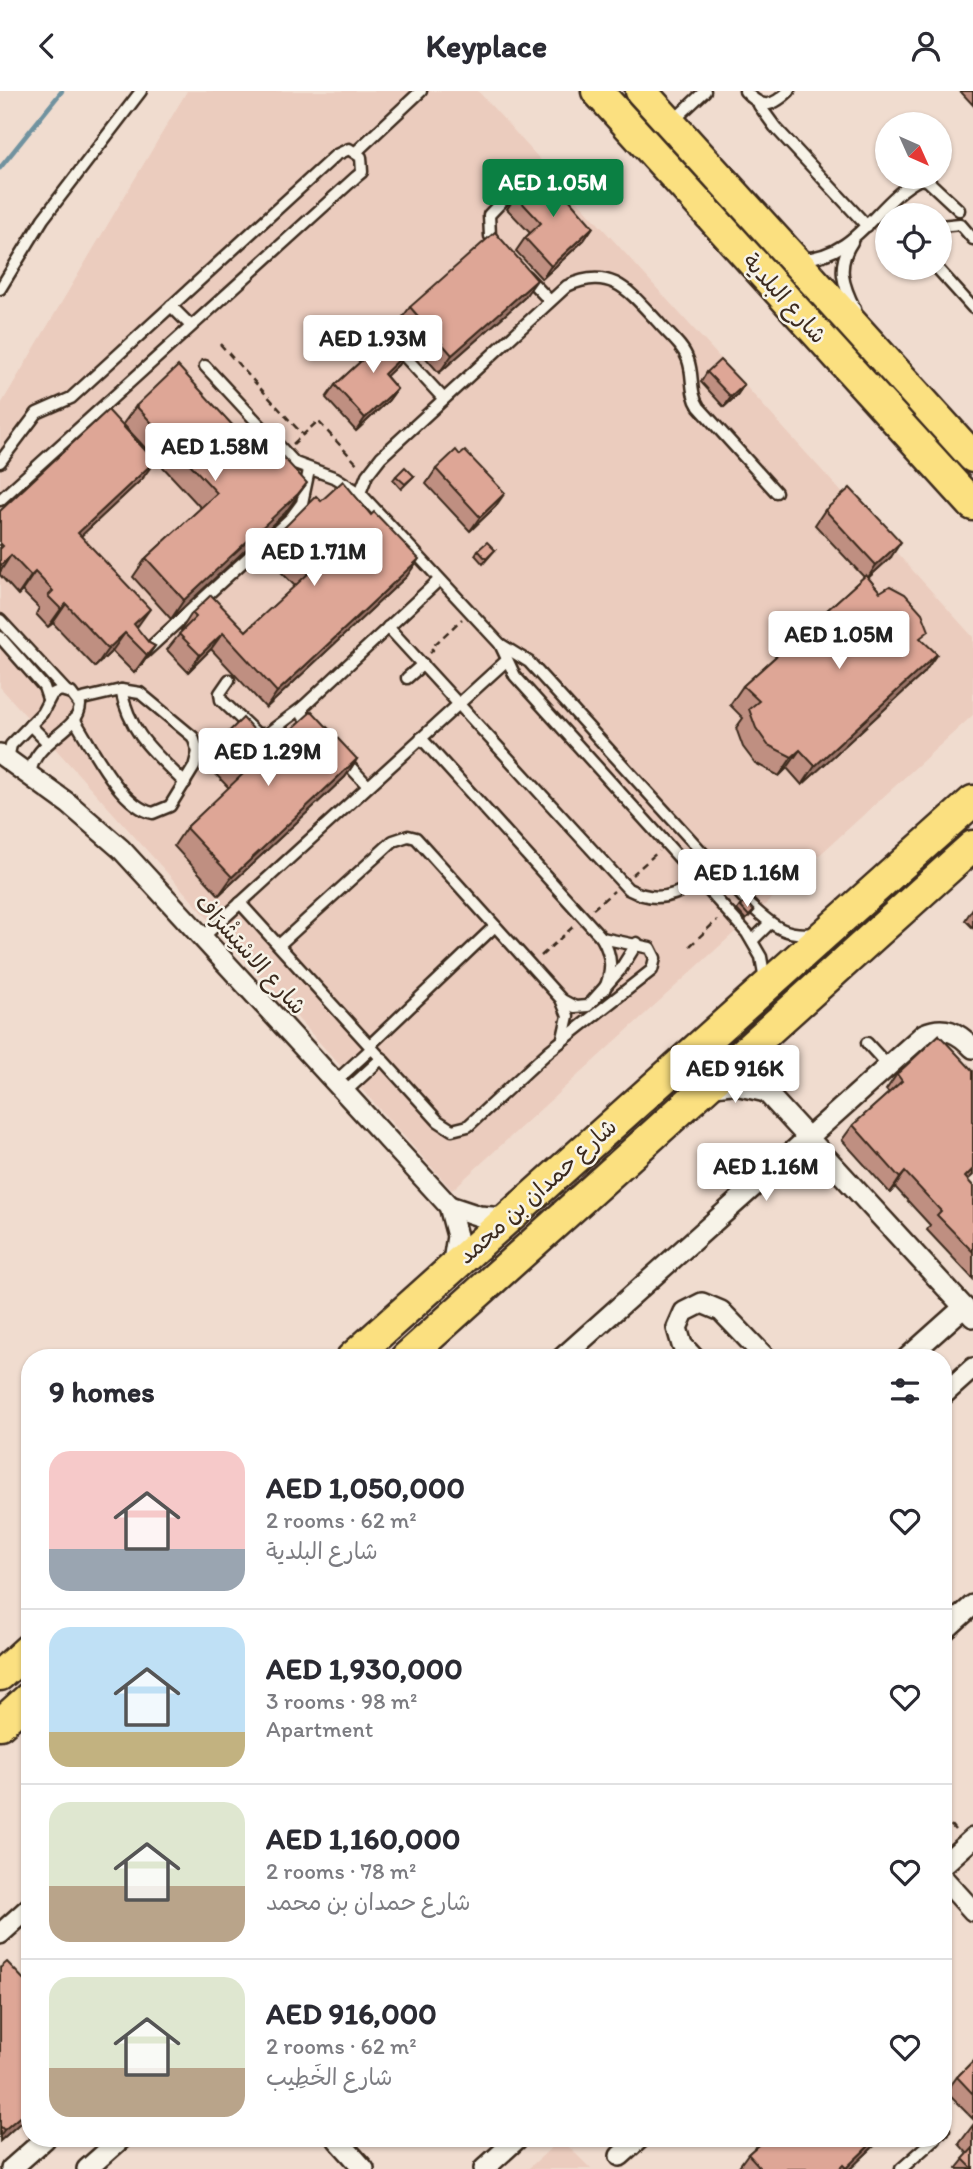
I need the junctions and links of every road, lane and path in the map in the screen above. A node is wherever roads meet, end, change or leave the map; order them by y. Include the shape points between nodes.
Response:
1 (141, 91) edge
2 (421, 91) edge
3 (597, 91) edge
4 (641, 91) edge
5 (705, 91) edge
6 (745, 91) edge
7 (789, 91) edge
8 (759, 105) junction
9 (671, 123) junction
10 (356, 152) junction
11 (526, 177) dead end
12 (897, 203) edge
13 (952, 203) edge
14 (952, 203) edge
15 (959, 210) dead end
16 (875, 221) edge
17 (952, 225) edge
18 (867, 226) junction
19 (854, 239) junction
20 (973, 239) edge
21 (504, 254) edge
22 (793, 259) junction
23 (513, 264) edge
24 (948, 280) edge
25 (0, 289) edge
26 (550, 301) junction
27 (171, 306) junction
28 (973, 308) edge
29 (191, 327) junction
30 (861, 334) junction
31 (219, 344) dead end
32 (393, 344) edge
33 (205, 366) dead end
34 (443, 398) junction
35 (303, 435) junction
36 (283, 453) junction
37 (973, 457) edge
38 (0, 462) edge
39 (309, 470) junction
40 (367, 475) junction
41 (776, 492) dead end
42 (360, 493) junction
43 (0, 500) edge
44 (973, 505) edge
45 (439, 580) junction
46 (470, 612) junction
47 (0, 620) edge
48 (388, 627) junction
49 (0, 637) edge
50 (500, 644) junction
51 (141, 656) edge
52 (506, 661) junction
53 (421, 663) junction
54 (407, 678) dead end
55 (229, 680) dead end
56 (121, 690) junction
57 (66, 691) junction
58 (48, 699) junction
59 (78, 700) junction
60 (458, 704) junction
61 (303, 707) junction
62 (74, 719) junction
63 (30, 725) junction
64 (421, 738) junction
65 (324, 739) edge
66 (47, 742) junction
67 (333, 748) edge
68 (4, 756) edge
69 (30, 775) junction
70 (185, 783) junction
71 (368, 786) junction
72 (973, 800) edge
73 (667, 844) junction
74 (973, 846) edge
75 (715, 866) junction
76 (699, 880) junction
77 (622, 884) junction
78 (240, 903) junction
79 (728, 911) junction
80 (584, 918) junction
81 (770, 923) junction
82 (495, 926) junction
83 (829, 931) junction
84 (202, 938) junction
85 (602, 938) junction
86 (752, 940) junction
87 (637, 943) junction
88 (279, 945) junction
89 (690, 946) dead end
90 (531, 965) junction
91 (765, 988) junction
92 (604, 990) junction
93 (561, 999) junction
94 (765, 1034) junction
95 (562, 1040) junction
96 (867, 1043) dead end
97 (371, 1047) junction
98 (973, 1048) edge
99 (382, 1058) junction
100 (888, 1066) junction
101 (706, 1087) junction
102 (339, 1088) junction
103 (766, 1092) junction
104 (808, 1138) junction
105 (449, 1206) junction
106 (506, 1218) junction
107 (452, 1268) junction
108 (968, 1312) edge
109 (362, 1349) edge
110 (416, 1349) edge
111 (572, 1349) edge
112 (686, 1349) edge
113 (757, 1349) edge
114 (919, 1349) edge
115 (973, 1368) edge
116 (952, 1387) edge
117 (973, 1605) edge
118 (952, 1624) edge
119 (21, 1656) edge
120 (0, 1675) edge
121 (21, 1705) edge
122 (0, 1724) edge
123 (973, 1838) edge
124 (952, 1857) edge
125 (952, 1888) edge
126 (973, 1911) edge
127 (21, 1915) edge
128 (0, 1934) edge
129 (36, 2147) edge
130 (112, 2147) edge
131 (344, 2147) edge
132 (508, 2147) edge
133 (630, 2147) edge
134 (926, 2147) edge
135 (620, 2156) dead end
136 (12, 2169) edge
137 (87, 2169) edge
138 (364, 2169) edge
139 (484, 2169) edge
140 (901, 2169) edge

1 - 25 lane via 43,219
2 - 10 lane
3 - 44 main road, شارع البلدية
4 - 9 main road, شارع البلدية
5 - 9 lane
6 - 8 lane
7 - 8 lane via 773,105
8 - 18 lane
9 - 22 main road, شارع البلدية
10 - 27 lane via 349,149 336,155
10 - 29 lane via 363,165 356,177
11 - 21 lane via 489,215 490,236
12 - 14 lane via 920,179
13 - 15 lane
16 - 18 lane
17 - 20 lane via 960,224
18 - 19 lane
19 - 22 lane via 819,256
19 - 30 lane via 843,260 842,280
22 - 30 main road, شارع البلدية
23 - 26 lane
24 - 28 lane
26 - 34 lane
26 - 41 lane via 567,286 593,278 620,284 631,292 684,352 699,407
27 - 29 lane
27 - 38 lane via 66,403 37,413
29 - 43 lane
30 - 37 main road, شارع البلدية
31 - 35 path
32 - 34 lane
33 - 36 lane
34 - 40 lane
35 - 36 path
35 - 40 path via 318,421
36 - 39 lane
39 - 42 lane via 336,478
39 - 51 lane via 302,503 291,518
40 - 42 lane
42 - 45 lane
45 - 46 lane
45 - 48 lane
46 - 50 lane
46 - 53 path via 431,647
47 - 57 lane
48 - 53 lane
48 - 61 lane
49 - 58 lane via 44,687
50 - 52 lane
50 - 75 lane via 529,662
52 - 60 lane
52 - 73 lane
53 - 54 lane
53 - 60 lane
55 - 61 lane via 220,693 221,700 257,734 267,734
56 - 59 lane
56 - 70 lane via 134,730
56 - 70 lane via 148,698 193,737 197,759
57 - 58 lane
57 - 59 lane
58 - 63 lane
59 - 62 lane via 80,710
60 - 64 lane
60 - 77 lane
61 - 65 lane via 303,716
62 - 66 lane
62 - 70 lane via 115,783 143,811 153,813 170,806
63 - 66 lane
63 - 68 lane
64 - 71 lane
64 - 80 lane
66 - 69 lane
67 - 71 lane
68 - 69 street, شارع الاسْتِشْرَاف
69 - 84 street, شارع الاسْتِشْرَاف via 104,833
71 - 78 lane
72 - 83 main road, شارع حمدان بن محمد
73 - 76 lane
73 - 77 path
74 - 94 main road, شارع حمدان بن محمد
75 - 76 lane
75 - 81 lane
76 - 77 lane via 684,892 660,898 643,896
76 - 79 lane
77 - 80 path
78 - 84 lane
78 - 88 lane
79 - 86 lane
79 - 89 path
80 - 85 lane
80 - 90 path
81 - 83 lane via 793,935
81 - 86 lane
82 - 88 lane via 422,843 408,836 393,841
82 - 90 lane
82 - 97 lane
83 - 91 main road, شارع حمدان بن محمد
84 - 102 street, شارع الاسْتِشْرَاف
85 - 87 lane
85 - 92 lane via 611,958
86 - 91 lane via 761,957
87 - 92 lane
87 - 95 lane via 654,953 652,969
88 - 97 lane
90 - 93 lane
91 - 106 main road, شارع حمدان بن محمد
92 - 93 lane via 582,1008
93 - 95 lane via 569,1022
94 - 101 main road, شارع حمدان بن محمد
94 - 103 street via 760,1069
95 - 99 lane via 460,1130 444,1127
96 - 100 lane
97 - 99 lane
97 - 102 lane
98 - 100 street via 950,1030 932,1030
99 - 102 lane
100 - 104 street
101 - 103 street via 730,1084
101 - 110 main road, شارع حمدان بن محمد
102 - 105 street, شارع الاسْتِشْرَاف
103 - 104 street
104 - 108 street
104 - 111 street
105 - 106 street via 479,1216
105 - 107 street via 457,1236
106 - 107 main road, شارع حمدان بن محمد
107 - 109 main road, شارع حمدان بن محمد
108 - 114 street
112 - 113 street via 677,1328 684,1312 702,1303 721,1311
115 - 116 street
117 - 118 street
119 - 120 main road
121 - 122 main road
123 - 124 street
125 - 126 street
127 - 128 street
129 - 136 street
130 - 137 street
131 - 138 street
132 - 139 street
133 - 135 street
134 - 140 lane

